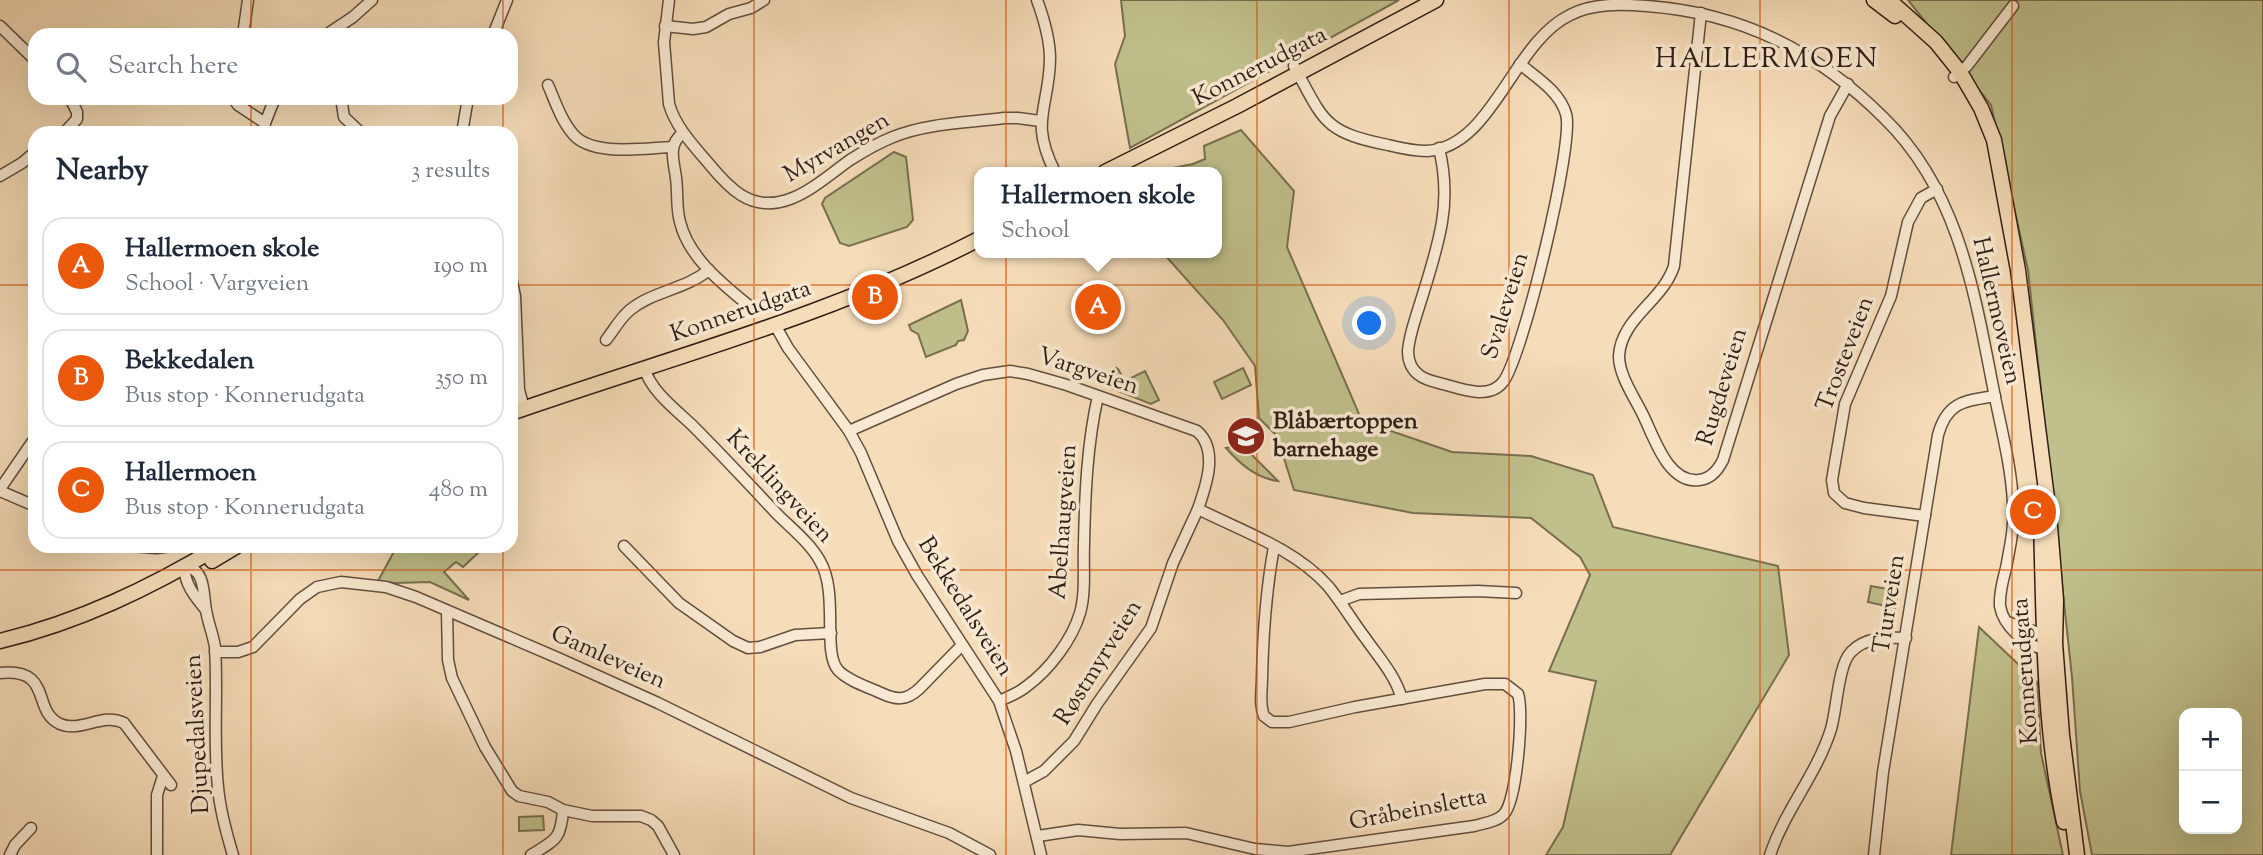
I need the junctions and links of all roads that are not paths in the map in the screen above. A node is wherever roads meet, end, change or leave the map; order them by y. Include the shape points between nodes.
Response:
1 (248, 0) edge
2 (372, 0) edge
3 (507, 0) edge
4 (669, 0) edge
5 (764, 0) edge
6 (1037, 0) edge
7 (1417, 0) edge
8 (1436, 0) edge
9 (1874, 0) edge
10 (1889, 0) edge
11 (2013, 6) dead end
12 (1701, 13) junction
13 (0, 26) edge
14 (665, 26) junction
15 (244, 28) edge
16 (337, 28) edge
17 (496, 28) edge
18 (28, 53) edge
19 (1520, 64) junction
20 (1296, 70) junction
21 (1957, 75) junction
22 (1848, 84) junction
23 (548, 85) dead end
24 (74, 105) edge
25 (238, 105) edge
26 (272, 105) edge
27 (342, 105) edge
28 (467, 105) edge
29 (1040, 121) junction
30 (70, 126) edge
31 (262, 126) edge
32 (265, 126) edge
33 (354, 126) edge
34 (463, 126) edge
35 (683, 133) junction
36 (673, 147) junction
37 (1439, 148) junction
38 (28, 158) edge
39 (1053, 167) edge
40 (1103, 167) edge
41 (1114, 167) edge
42 (0, 176) edge
43 (1937, 189) junction
44 (974, 241) edge
45 (709, 270) junction
46 (753, 309) dead end
47 (775, 325) junction
48 (607, 340) dead end
49 (518, 352) edge
50 (644, 368) junction
51 (1098, 396) junction
52 (1994, 396) junction
53 (518, 411) edge
54 (849, 431) junction
55 (28, 448) edge
56 (0, 490) edge
57 (28, 503) edge
58 (1198, 509) junction
59 (1925, 516) junction
60 (624, 546) dead end
61 (1274, 547) junction
62 (211, 553) edge
63 (224, 553) edge
64 (189, 571) junction
65 (1516, 593) dead end
66 (1340, 601) junction
67 (447, 611) junction
68 (831, 633) junction
69 (1906, 638) junction
70 (0, 641) edge
71 (2048, 642) junction
72 (962, 645) junction
73 (215, 652) junction
74 (0, 673) edge
75 (1402, 699) junction
76 (999, 701) junction
77 (1024, 782) junction
78 (564, 810) junction
79 (32, 828) dead end
80 (1038, 836) junction
81 (10, 855) edge
82 (157, 855) edge
83 (233, 855) edge
84 (531, 855) edge
85 (674, 855) edge
86 (990, 855) edge
87 (1041, 855) edge
88 (1770, 855) edge
89 (1874, 855) edge
90 (2077, 855) edge

1 - 15 street
2 - 16 street
3 - 17 street
4 - 14 street, Myrvangen
5 - 14 street via 706,27
6 - 29 street via 1050,54
7 - 20 main road, Konnerudgata
8 - 20 main road, Konnerudgata
9 - 21 main road, Konnerudgata via 1918,35
10 - 21 main road, Konnerudgata via 1936,42
11 - 21 street
12 - 19 street, Hallermoveien via 1619,5 1580,11 1544,32
12 - 22 street, Hallermoveien via 1779,40
12 - 22 street, Rugdeveien via 1674,266 1667,285 1628,329 1619,355 1623,373 1663,454 1682,477 1708,477 1723,460 1830,116
13 - 18 street
14 - 35 street, Myrvangen via 668,104
19 - 37 street, Hallermoveien via 1471,131
19 - 37 street, Svaleveien via 1554,93 1567,116 1568,132 1550,230 1516,351 1503,382 1493,390 1469,391 1425,379 1409,360 1410,337 1442,220
20 - 37 street, Hallermoveien via 1328,123 1344,134 1400,148
20 - 40 main road, Konnerudgata
20 - 41 main road, Konnerudgata
21 - 71 main road, Konnerudgata via 1994,140 2018,270 2053,563
22 - 43 street, Hallermoveien via 1889,122
23 - 36 street via 573,135 588,145
24 - 30 street via 77,119
25 - 31 street
26 - 32 street
27 - 33 street via 344,117
28 - 34 street
29 - 35 street, Myrvangen via 1004,118 908,131 866,149 793,199 775,204 741,195
29 - 39 street
35 - 36 street
36 - 45 street via 680,224
38 - 42 street
43 - 52 street, Hallermoveien via 1969,270
43 - 59 street, Trosteveien via 1921,198 1908,222 1891,296 1845,404 1832,480 1834,494 1845,503
44 - 47 main road, Konnerudgata via 867,291
45 - 46 street
45 - 48 street via 691,283 636,305
47 - 50 main road, Konnerudgata
47 - 54 street, Bekkedalsveien
49 - 53 street
50 - 53 main road, Konnerudgata
50 - 68 street, Kreklingveien via 657,392 814,552 830,588
51 - 54 street, Vargveien via 1028,374 999,372 956,384
51 - 58 street, Vargveien via 1202,435 1208,448 1208,470
51 - 76 street, Abelhaugveien via 1091,432 1079,617 1038,676
52 - 59 street, Tiurveien via 1961,404 1943,419
52 - 71 street, Hallermoveien via 2013,502 2000,600 2003,614 2008,622
54 - 72 street, Bekkedalsveien via 898,541
55 - 56 street
56 - 57 street
58 - 61 street
58 - 77 street, Røstmyrveien via 1173,563 1152,628 1074,741 1044,771
59 - 69 street, Tiurveien
60 - 68 street via 679,603 748,648 795,635
61 - 66 street via 1315,573
61 - 75 street, Gråbeinsletta via 1263,642 1264,716 1272,722 1289,722
62 - 64 main road
63 - 64 main road
64 - 70 main road via 142,600 97,619
64 - 73 street, Djupedalsveien via 194,594 206,610
65 - 66 street via 1359,594
66 - 75 street via 1394,676
67 - 73 street, Gamleveien via 386,587 328,584 307,593 253,647
67 - 78 street via 450,672 490,756 512,791
67 - 86 street, Gamleveien via 658,703 850,798 949,833
68 - 72 street, Kreklingveien via 837,669 899,699 912,696
69 - 88 street via 1869,641 1848,654 1828,740
69 - 89 street, Tiurveien
71 - 90 main road, Konnerudgata
72 - 76 street, Bekkedalsveien
73 - 83 street, Djupedalsveien via 218,788
74 - 82 street via 28,675 53,718 63,725 107,720 124,723 167,780 157,795
75 - 80 street, Gråbeinsletta via 1496,683 1518,694 1521,710 1513,793 1504,815 1474,826 1288,852 1186,833 1078,830
76 - 77 street, Bekkedalsveien
77 - 80 street, Bekkedalsveien
78 - 84 street via 559,836
78 - 85 street via 651,820
79 - 81 street
80 - 87 street, Bekkedalsveien

